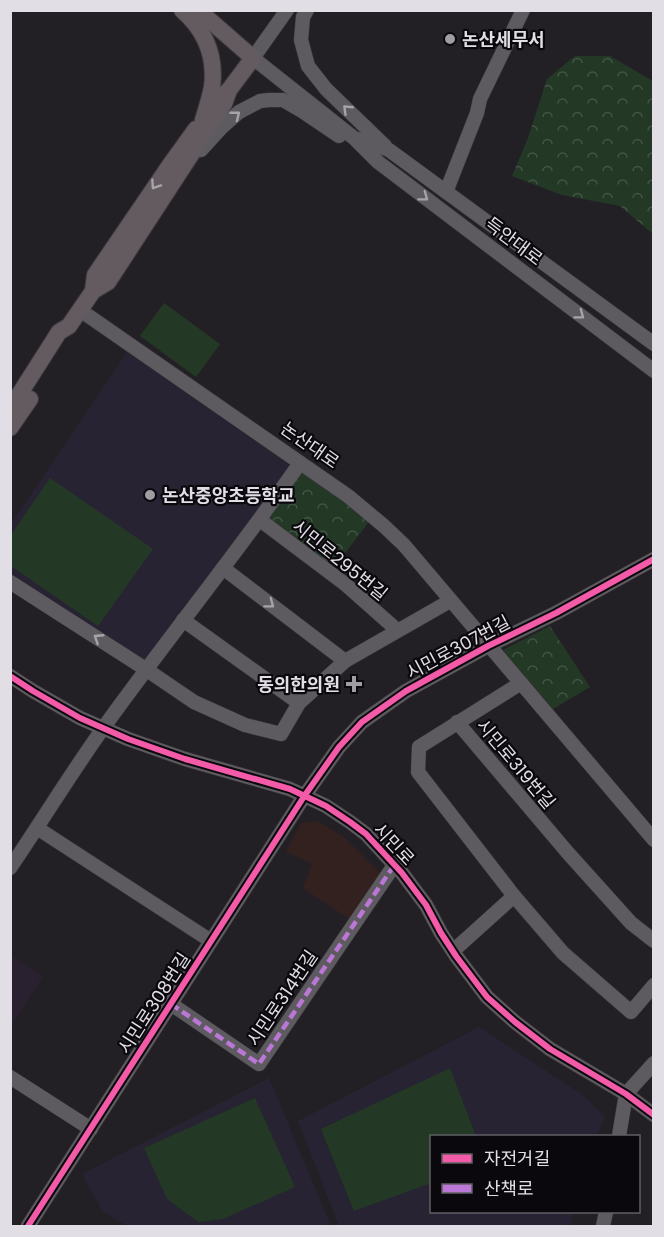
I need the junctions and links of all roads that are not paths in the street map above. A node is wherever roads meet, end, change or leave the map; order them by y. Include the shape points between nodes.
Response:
1 (182, 10) edge
2 (198, 10) edge
3 (287, 10) edge
4 (307, 10) edge
5 (519, 13) edge
6 (253, 58) junction
7 (230, 90) junction
8 (203, 120) junction
9 (354, 138) junction
10 (389, 150) junction
11 (378, 162) junction
12 (181, 171) junction
13 (446, 192) junction
14 (93, 291) junction
15 (80, 310) junction
16 (69, 326) junction
17 (654, 344) edge
18 (654, 370) edge
19 (10, 409) edge
20 (10, 428) edge
21 (300, 463) junction
22 (261, 520) junction
23 (654, 559) edge
24 (223, 568) junction
25 (10, 582) edge
26 (450, 600) junction
27 (183, 620) junction
28 (397, 630) junction
29 (488, 646) junction
30 (345, 661) junction
31 (147, 669) junction
32 (10, 676) edge
33 (521, 683) junction
34 (299, 703) junction
35 (457, 722) junction
36 (103, 728) junction
37 (305, 795) junction
38 (37, 828) junction
39 (654, 840) edge
40 (395, 864) junction
41 (10, 868) edge
42 (514, 896) junction
43 (211, 941) junction
44 (654, 941) edge
45 (453, 951) junction
46 (654, 985) edge
47 (171, 1004) junction
48 (654, 1063) edge
49 (10, 1077) edge
50 (626, 1094) junction
51 (654, 1115) edge
52 (91, 1129) junction
53 (619, 1135) edge
54 (28, 1227) edge

1 - 8 main road via 206,39 211,57 212,88
2 - 6 main road, 득안대로
3 - 6 street
10 -> 4 street via 326,89 308,66 301,40
5 - 13 street via 480,99
6 - 7 main road
6 - 9 street, 득안대로
7 - 8 main road
7 - 12 main road
8 -> 14 main road via 95,274
9 - 10 street, 득안대로
9 - 11 street, 득안대로
10 - 13 street, 득안대로
12 -> 11 street via 239,112 269,100 283,100
11 -> 18 street, 득안대로
12 - 14 main road via 108,282
13 - 17 street, 득안대로
14 - 15 main road
15 - 16 main road
15 - 21 street, 논산대로
16 - 19 main road via 59,332
16 - 20 main road via 69,338
21 - 22 street
21 - 26 street, 논산대로 via 384,526
22 - 24 street
22 - 28 street, 시민로295번길 via 345,584
23 - 29 street, 시민로307번길
24 - 27 street
24 -> 30 street
31 -> 25 street
26 - 28 street
26 - 29 street, 논산대로
27 - 31 street
27 - 34 street
28 - 30 street
29 - 33 street, 시민로307번길
29 - 37 street, 시민로307번길 via 406,691 362,722
30 - 34 street
31 - 34 street via 194,702 245,725 281,734
31 - 36 street
32 - 36 street, 시민로
33 - 35 street
33 - 39 street, 시민로307번길
35 - 42 street, 시민로319번길 via 419,747 418,772
35 - 44 street, 시민로319번길 via 568,853 631,923
36 - 37 street, 시민로 via 185,759
36 - 38 street
37 - 40 street, 시민로 via 366,834
37 - 43 street, 시민로308번길
38 - 41 street
38 - 43 street, 시민로308번길
40 - 45 street, 시민로 via 426,905
40 - 47 street, 시민로314번길 via 259,1064
42 - 45 street
42 - 46 street, 시민로319번길 via 563,953 631,1012
43 - 47 street, 시민로308번길
45 - 50 street, 시민로 via 487,997 515,1022 550,1049
47 - 52 street, 시민로308번길
48 - 50 street
49 - 52 street
50 - 51 street, 시민로
50 - 53 street
52 - 54 street, 시민로308번길

